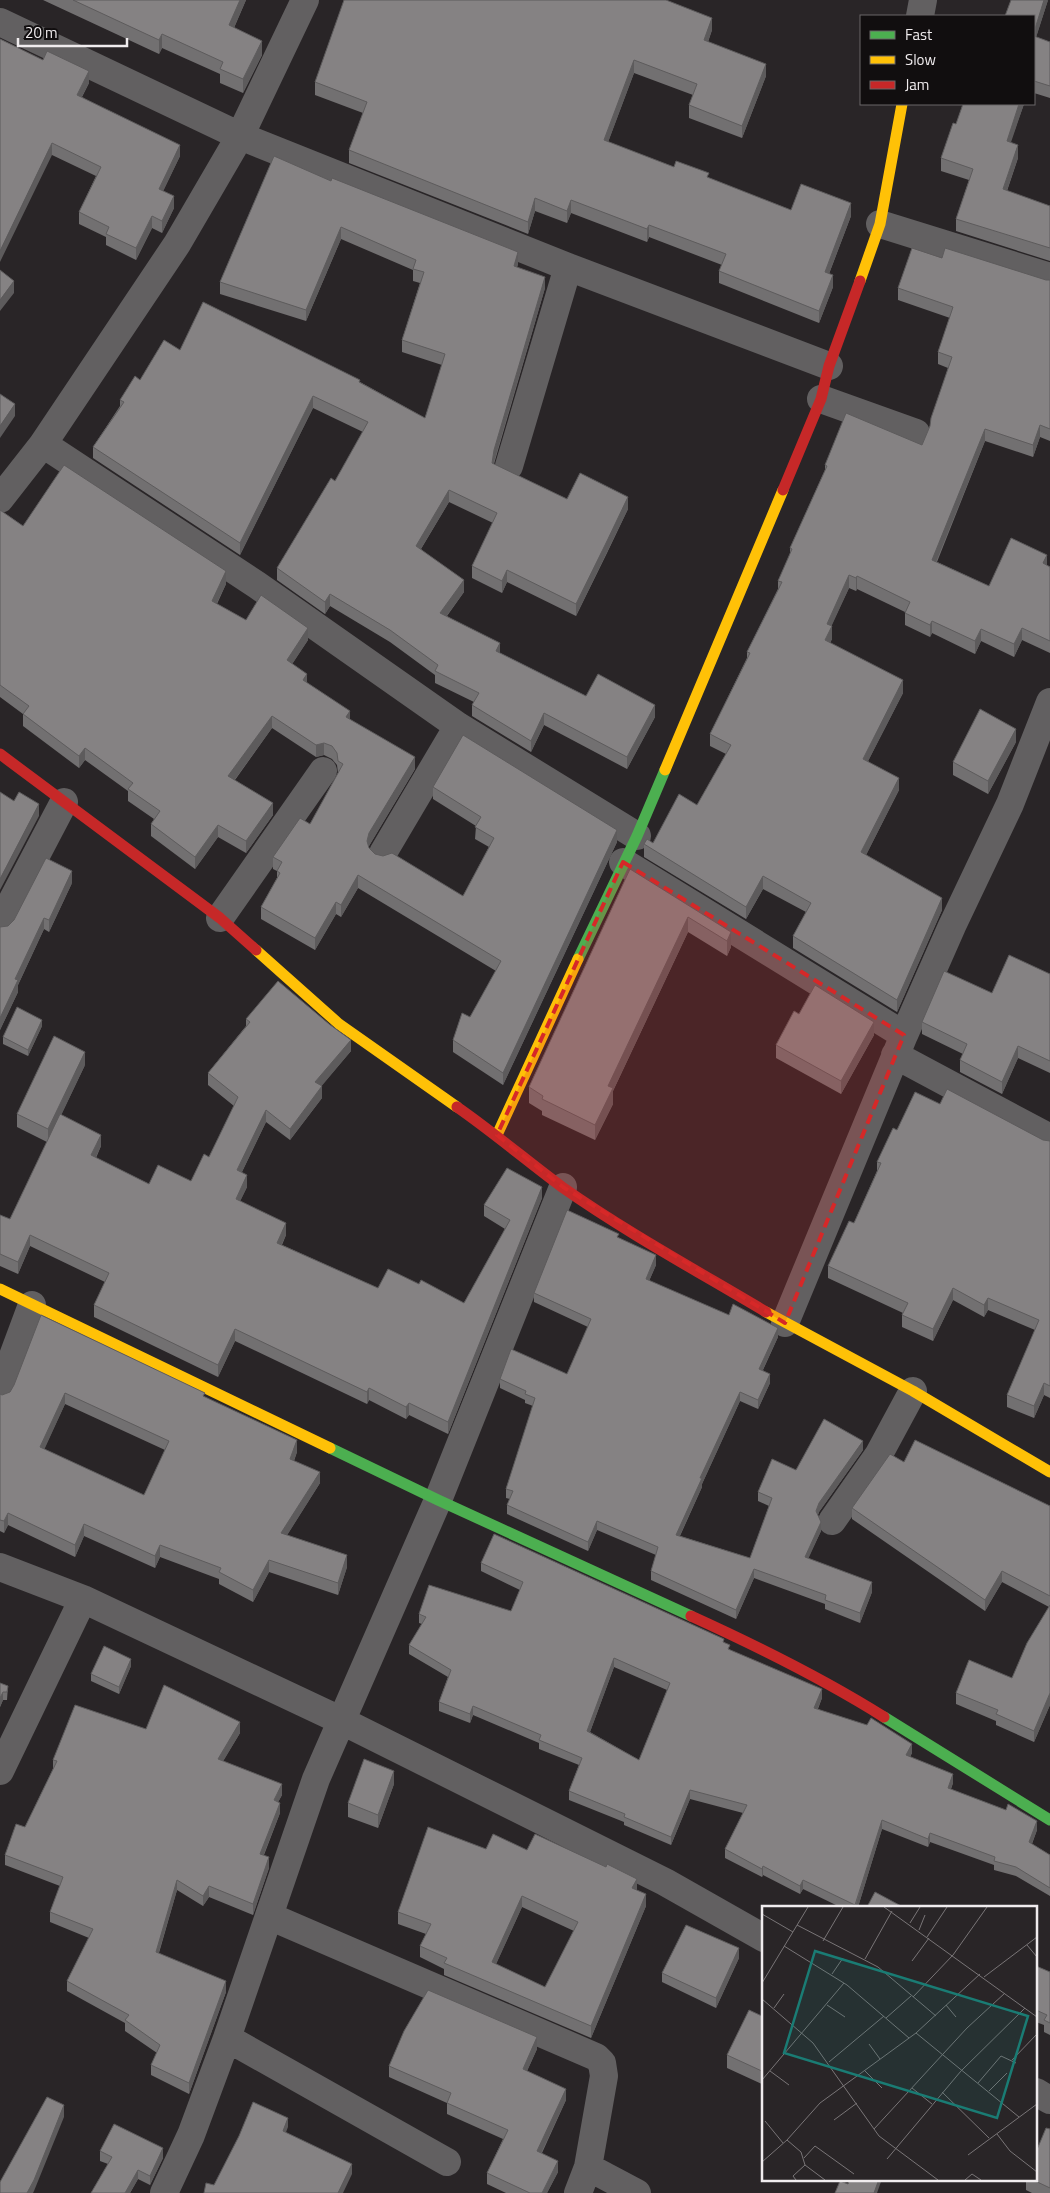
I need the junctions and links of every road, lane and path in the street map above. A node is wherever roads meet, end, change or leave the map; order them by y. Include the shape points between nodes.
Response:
1 (305, 0) edge
2 (923, 0) edge
3 (920, 15) edge
4 (0, 22) edge
5 (902, 105) edge
6 (240, 136) junction
7 (880, 224) junction
8 (568, 267) junction
9 (1050, 277) edge
10 (829, 366) junction
11 (821, 399) junction
12 (916, 432) dead end
13 (43, 444) junction
14 (509, 466) dead end
15 (0, 499) edge
16 (1050, 702) edge
17 (458, 726) junction
18 (0, 754) edge
19 (323, 770) dead end
20 (64, 802) junction
21 (637, 836) junction
22 (384, 853) dead end
23 (624, 862) junction
24 (220, 918) junction
25 (0, 924) edge
26 (900, 1045) junction
27 (497, 1135) junction
28 (1050, 1138) edge
29 (563, 1187) junction
30 (0, 1289) edge
31 (32, 1305) junction
32 (785, 1323) junction
33 (0, 1391) edge
34 (913, 1392) junction
35 (1050, 1472) edge
36 (438, 1500) junction
37 (832, 1521) dead end
38 (0, 1567) edge
39 (82, 1599) junction
40 (340, 1720) junction
41 (0, 1770) edge
42 (1050, 1820) edge
43 (269, 1916) junction
44 (762, 1937) edge
45 (227, 2038) junction
46 (1038, 2093) edge
47 (1050, 2100) edge
48 (447, 2162) dead end
49 (588, 2167) junction
50 (164, 2193) edge
51 (578, 2193) edge
52 (638, 2193) edge

1 - 6 street
2 - 3 street
4 - 6 street
5 - 7 street
6 - 8 street
6 - 13 street via 177,244
7 - 9 street
7 - 10 street
8 - 10 street
8 - 14 street
10 - 11 street
11 - 12 street
11 - 21 street
13 - 15 street
13 - 17 street via 265,590
16 - 26 street via 1010,804
17 - 21 street
17 - 22 street
18 - 20 street
19 - 24 street
20 - 24 street
20 - 25 street
21 - 23 street
23 - 26 street
23 - 27 street
24 - 27 street via 338,1024
26 - 28 street
26 - 32 street
27 - 29 street
29 - 32 street
29 - 36 street
30 - 31 street
31 - 33 street
31 - 36 street
32 - 34 street
34 - 35 street
34 - 37 street via 879,1454
36 - 40 street
36 - 42 street via 759,1647 842,1691
38 - 39 street
39 - 40 street
39 - 41 street
40 - 43 street
40 - 44 street via 665,1882
43 - 45 street
43 - 49 street via 596,2057 602,2062 604,2076
45 - 48 street
45 - 50 street
46 - 47 street
49 - 51 street
49 - 52 street

